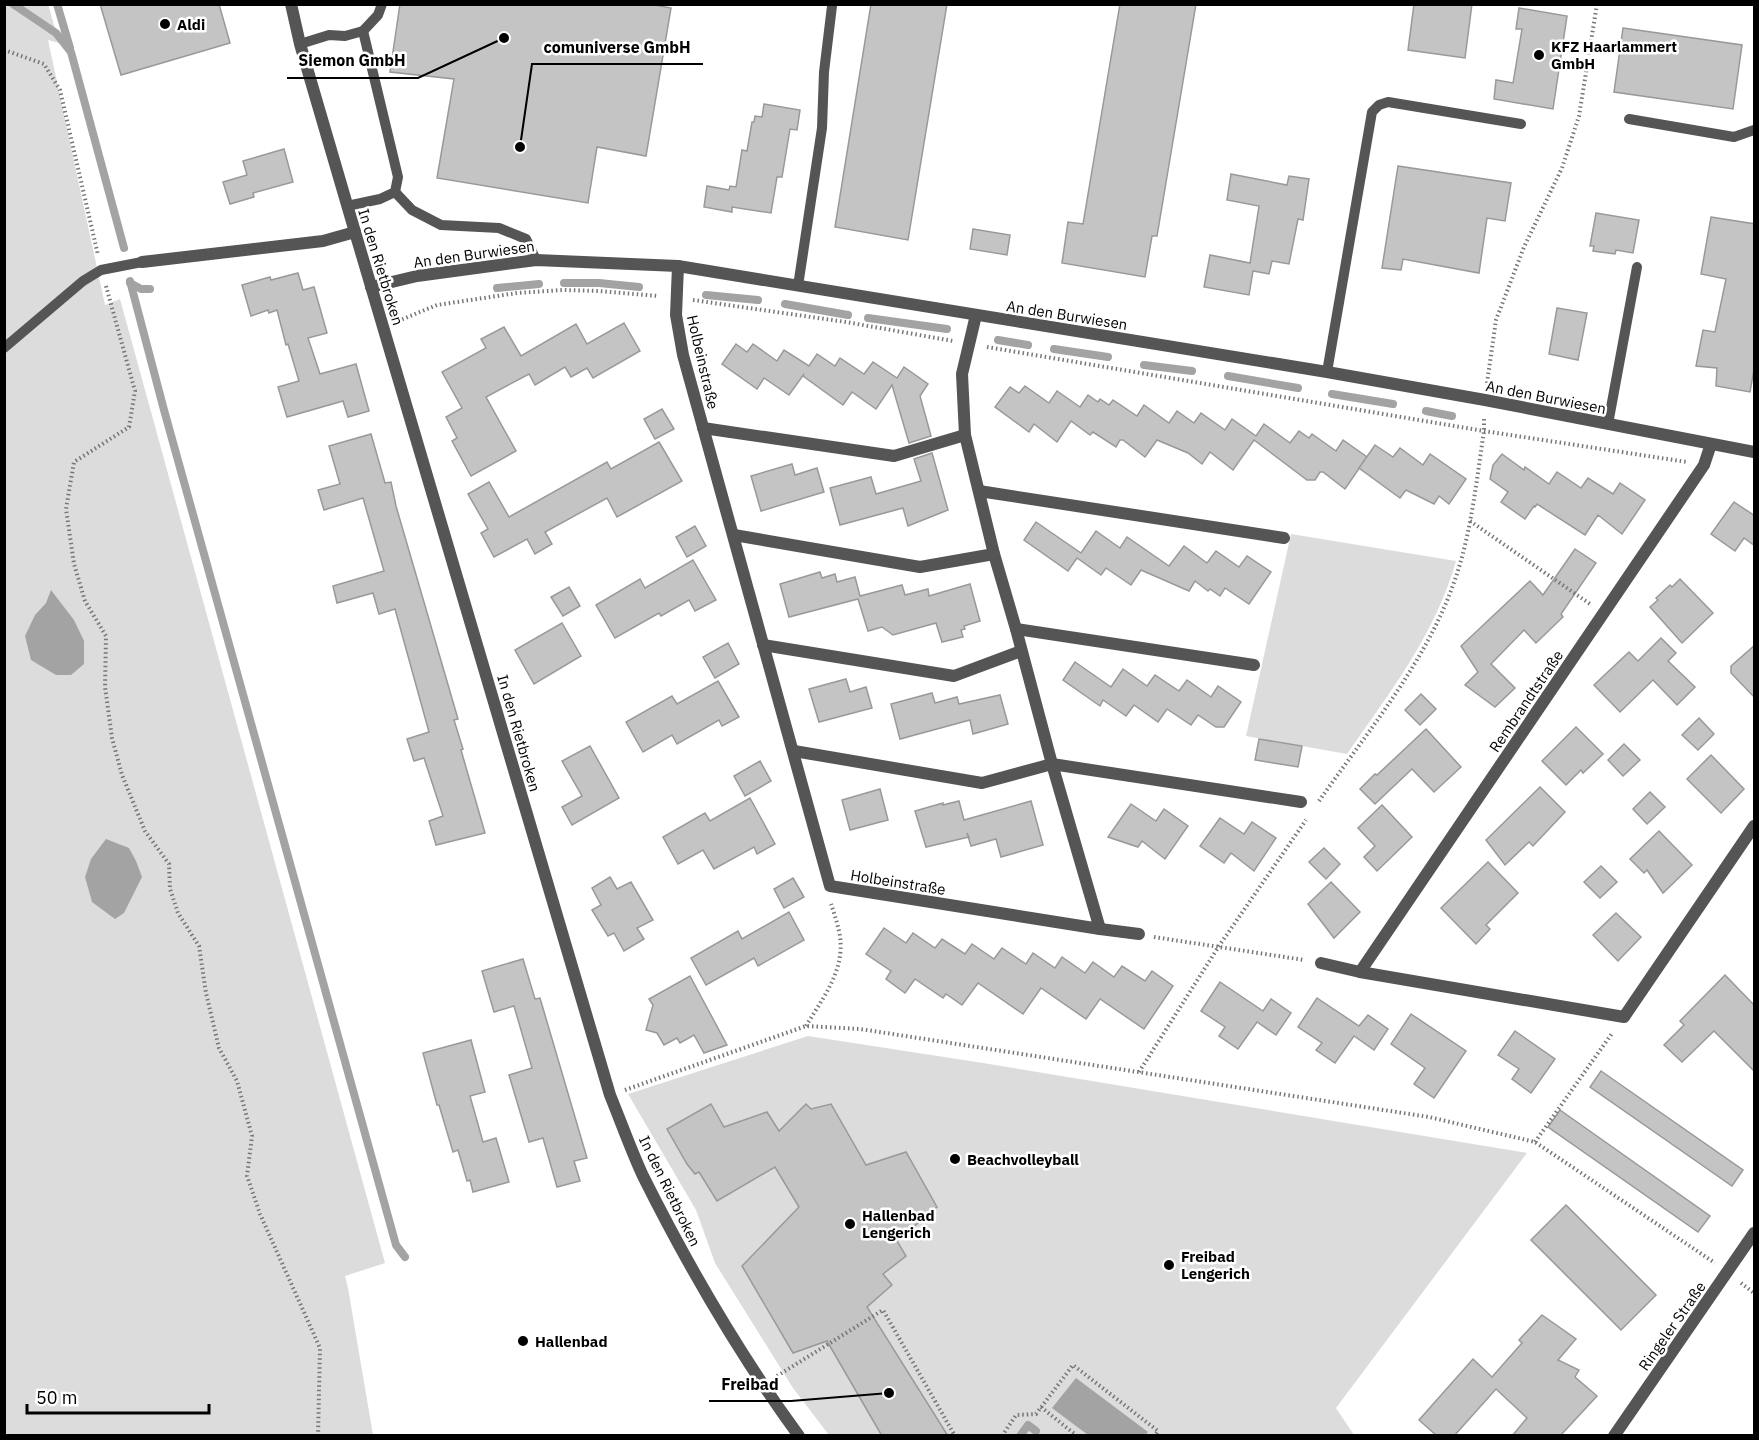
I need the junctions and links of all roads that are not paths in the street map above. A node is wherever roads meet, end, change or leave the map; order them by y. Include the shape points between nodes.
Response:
1 (291, 4) edge
2 (382, 4) edge
3 (832, 6) dead end
4 (363, 31) junction
5 (300, 44) junction
6 (1629, 119) dead end
7 (1521, 124) dead end
8 (1755, 130) edge
9 (395, 192) junction
10 (347, 206) junction
11 (354, 232) junction
12 (536, 260) junction
13 (141, 262) joint
14 (678, 266) junction
15 (1637, 267) dead end
16 (798, 286) junction
17 (371, 287) junction
18 (976, 315) junction
19 (4, 348) edge
20 (1327, 372) junction
21 (1608, 424) junction
22 (703, 428) junction
23 (965, 435) junction
24 (1710, 444) junction
25 (1755, 452) edge
26 (979, 490) junction
27 (734, 535) junction
28 (1284, 538) dead end
29 (994, 554) junction
30 (1016, 629) junction
31 (763, 645) junction
32 (1021, 651) junction
33 (1254, 665) dead end
34 (794, 751) junction
35 (1052, 764) junction
36 (1301, 802) dead end
37 (1755, 826) edge
38 (1100, 929) junction
39 (1139, 934) road end
40 (1321, 963) road end
41 (1360, 972) junction
42 (1755, 1233) edge
43 (798, 1436) edge
44 (1614, 1436) edge

1 - 5 street, In den Rietbroken
2 - 4 lane via 378,15
3 - 16 lane via 822,128
4 - 5 lane
4 - 9 lane via 398,177
5 - 10 street, In den Rietbroken
6 - 8 lane via 1734,137
7 - 20 lane via 1388,102 1372,112
9 - 10 lane
9 - 12 lane via 412,210 441,225 499,228 526,239
10 - 11 street, In den Rietbroken
11 - 13 street via 323,241
11 - 17 street, In den Rietbroken
12 - 14 street, An den Burwiesen
12 - 17 street, An den Burwiesen via 417,276
13 - 19 lane via 102,270 83,281
14 - 16 street, An den Burwiesen
14 - 22 street, Holbeinstraße via 676,315
15 - 21 lane
16 - 18 street, An den Burwiesen
17 - 43 street, In den Rietbroken via 610,1095 642,1174 681,1249 762,1385
18 - 20 street, An den Burwiesen
18 - 23 street via 962,374
20 - 21 street, An den Burwiesen
21 - 24 street, An den Burwiesen
22 - 23 street, Holbeinstraße via 894,456
22 - 27 street, Holbeinstraße
23 - 26 street
24 - 25 street, An den Burwiesen
24 - 41 street, Rembrandtstraße via 1704,465
26 - 28 street
26 - 29 street
27 - 29 street via 920,567
27 - 31 street, Holbeinstraße
29 - 30 street
30 - 32 street
30 - 33 street
31 - 32 street via 954,676
31 - 34 street, Holbeinstraße
32 - 35 street
34 - 35 street via 982,783
34 - 38 street, Holbeinstraße via 830,886
35 - 36 street
35 - 38 street
37 - 41 street via 1624,1017
38 - 39 street, Holbeinstraße
40 - 41 street
42 - 44 street, Ringeler Straße

